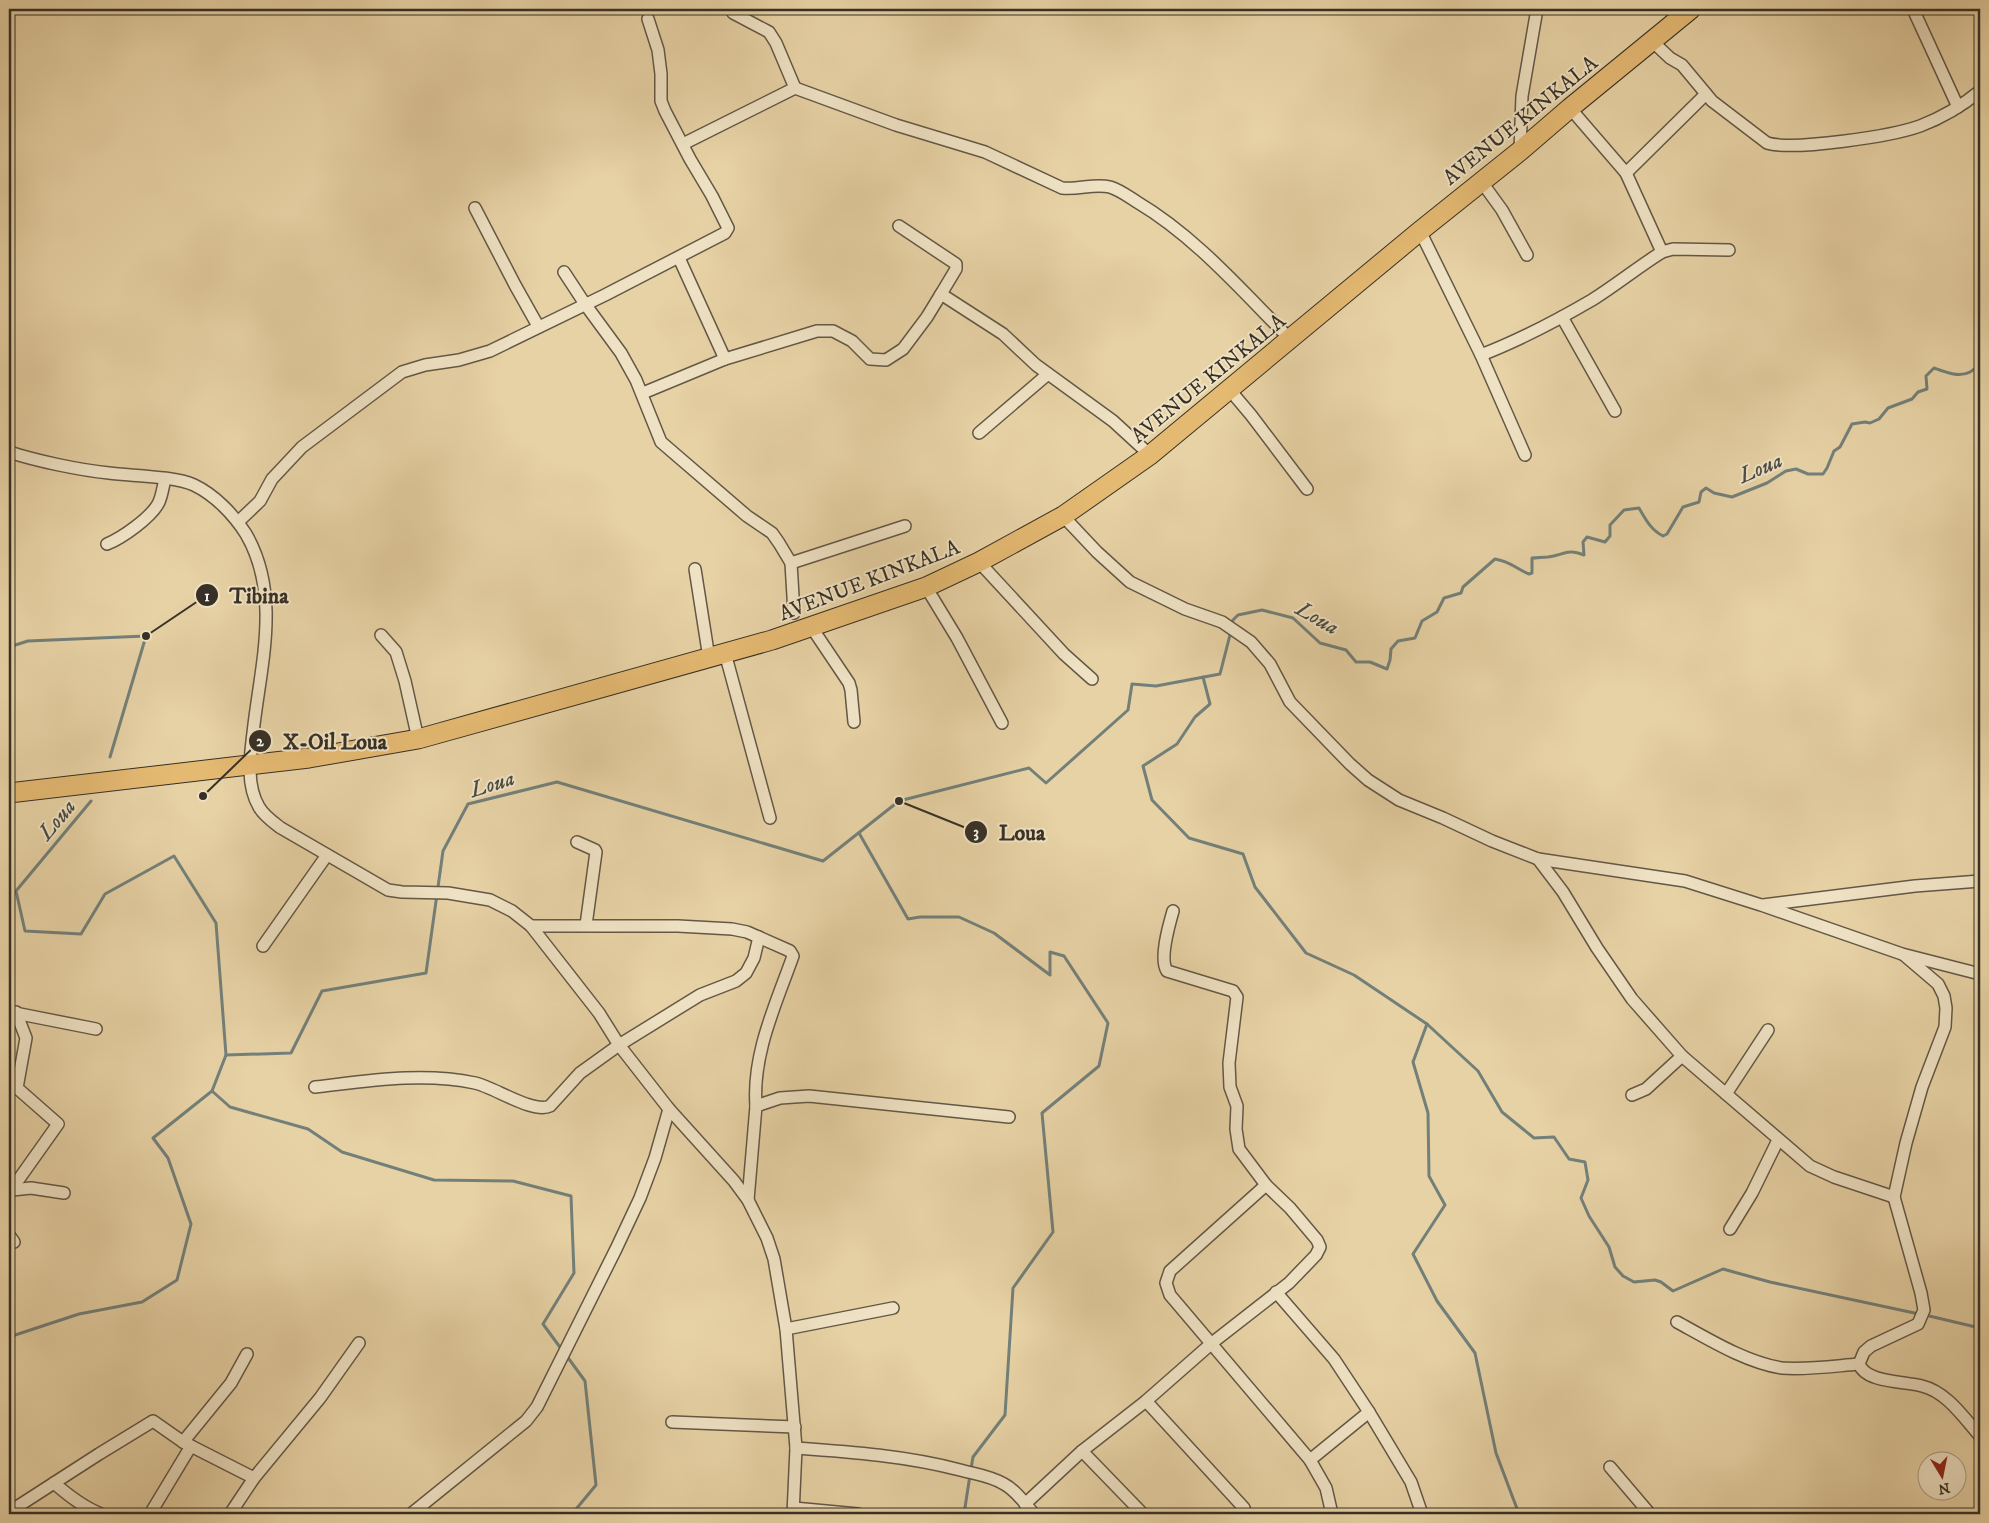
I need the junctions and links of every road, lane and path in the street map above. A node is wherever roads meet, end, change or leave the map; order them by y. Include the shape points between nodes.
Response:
1 (1537, 9) edge
2 (1691, 9) edge
3 (1913, 9) edge
4 (733, 13) dead end
5 (648, 19) dead end
6 (1652, 41) junction
7 (795, 88) junction
8 (1980, 91) edge
9 (1706, 94) junction
10 (1958, 107) junction
11 (1570, 108) junction
12 (683, 144) junction
13 (1520, 151) junction
14 (1626, 173) junction
15 (1481, 181) junction
16 (476, 208) dead end
17 (899, 226) dead end
18 (1420, 231) junction
19 (1729, 250) dead end
20 (1662, 252) junction
21 (1526, 255) dead end
22 (679, 258) junction
23 (564, 272) dead end
24 (941, 294) junction
25 (585, 304) junction
26 (1562, 317) junction
27 (538, 326) junction
28 (1290, 340) junction
29 (1481, 355) junction
30 (725, 359) junction
31 (1048, 374) junction
32 (1229, 389) junction
33 (643, 394) junction
34 (1615, 411) dead end
35 (979, 433) dead end
36 (9, 452) edge
37 (1525, 454) dead end
38 (1150, 456) junction
39 (165, 479) junction
40 (1307, 489) dead end
41 (1063, 516) junction
42 (238, 522) junction
43 (904, 526) dead end
44 (107, 544) dead end
45 (979, 562) junction
46 (791, 563) junction
47 (695, 569) dead end
48 (926, 587) junction
49 (794, 613) dead end
50 (812, 628) junction
51 (381, 634) dead end
52 (717, 656) junction
53 (1092, 678) dead end
54 (854, 722) dead end
55 (1002, 723) dead end
56 (418, 738) junction
57 (249, 765) junction
58 (9, 793) edge
59 (770, 818) dead end
60 (577, 842) dead end
61 (327, 856) junction
62 (1538, 859) junction
63 (1980, 881) edge
64 (1761, 905) junction
65 (1173, 911) dead end
66 (586, 925) junction
67 (531, 926) junction
68 (760, 937) junction
69 (263, 946) dead end
70 (1902, 954) junction
71 (1980, 974) edge
72 (12, 1012) edge
73 (96, 1029) dead end
74 (1768, 1030) dead end
75 (620, 1045) junction
76 (1682, 1056) junction
77 (315, 1087) dead end
78 (1726, 1094) junction
79 (1632, 1095) dead end
80 (756, 1106) junction
81 (668, 1109) junction
82 (1009, 1117) dead end
83 (1778, 1140) junction
84 (1266, 1185) junction
85 (10, 1192) edge
86 (64, 1193) dead end
87 (1894, 1197) junction
88 (748, 1200) junction
89 (1730, 1229) dead end
90 (1276, 1292) junction
91 (893, 1308) dead end
92 (1677, 1322) dead end
93 (786, 1329) junction
94 (1212, 1343) junction
95 (359, 1344) dead end
96 (247, 1354) dead end
97 (1859, 1364) junction
98 (1146, 1401) junction
99 (1369, 1412) junction
100 (672, 1422) dead end
101 (795, 1427) junction
102 (1980, 1436) edge
103 (187, 1444) junction
104 (796, 1448) junction
105 (1082, 1450) junction
106 (1310, 1460) junction
107 (1610, 1467) dead end
108 (254, 1478) junction
109 (54, 1483) junction
110 (1025, 1504) junction
111 (1244, 1508) dead end
112 (793, 1511) edge
113 (9, 1512) edge
114 (101, 1514) edge
115 (150, 1514) edge
116 (230, 1514) edge
117 (412, 1514) edge
118 (858, 1514) edge
119 (1034, 1514) edge
120 (1143, 1514) edge
121 (1332, 1514) edge
122 (1422, 1514) edge
123 (1650, 1514) edge

1 - 13 street via 1522,96
2 - 6 main road, AVENUE KINKALA
3 - 10 street
4 - 7 street via 768,32
5 - 12 street via 658,50 661,101
6 - 9 street via 1682,65
6 - 11 main road, AVENUE KINKALA
7 - 12 street
7 - 28 street via 896,125 986,152 1062,188 1075,189 1094,184 1112,187 1149,209 1197,245
8 - 10 street
9 - 10 street via 1767,144 1777,146 1818,144 1891,133 1920,126
9 - 14 street
11 - 13 main road, AVENUE KINKALA
11 - 14 street
12 - 22 street via 728,228 721,236
13 - 15 main road, AVENUE KINKALA
14 - 20 street
15 - 18 main road, AVENUE KINKALA
15 - 21 street via 1502,210
16 - 27 street
17 - 24 street via 956,264
18 - 28 main road, AVENUE KINKALA
18 - 29 street
19 - 20 street via 1673,249
20 - 26 street
22 - 25 street
22 - 30 street
23 - 25 street
24 - 30 street via 903,349 886,360 870,359 852,341 833,331 817,331
24 - 31 street via 1003,334
25 - 27 street
25 - 33 street
26 - 29 street
26 - 34 street
27 - 42 street via 490,351 402,372 302,448 272,479 260,501
28 - 32 main road, AVENUE KINKALA
29 - 37 street
30 - 33 street
31 - 35 street
31 - 38 street via 1113,421
32 - 38 main road, AVENUE KINKALA
32 - 40 street
33 - 46 street via 661,442 747,516 772,533
36 - 39 street via 103,472
38 - 41 main road, AVENUE KINKALA
39 - 42 street via 193,485 206,492
39 - 44 street via 159,503 153,510 121,537
41 - 45 main road, AVENUE KINKALA
41 - 62 street via 1130,582 1185,609 1222,622 1251,642 1270,664 1290,702 1368,780 1399,800
42 - 57 street via 252,545 267,599 266,640
43 - 46 street
45 - 48 main road, AVENUE KINKALA
45 - 53 street via 1064,654
46 - 49 street
47 - 52 street
48 - 50 main road, AVENUE KINKALA
48 - 55 street
50 - 52 main road, AVENUE KINKALA
50 - 54 street via 849,683
51 - 56 street via 396,652 406,681
52 - 56 main road, AVENUE KINKALA
52 - 59 street
56 - 57 main road, AVENUE KINKALA via 309,758
57 - 58 main road, AVENUE KINKALA
57 - 61 street via 258,806 267,817
60 - 66 street via 596,852
61 - 67 street via 388,890 448,893 490,900
61 - 69 street
62 - 64 street via 1685,881
62 - 76 street via 1632,1000
63 - 64 street
64 - 70 street
65 - 84 street via 1163,963 1167,971 1234,991 1237,997 1228,1064 1230,1087 1237,1106 1236,1139
66 - 67 street
66 - 68 street via 725,928
67 - 75 street
68 - 75 street via 746,973 736,981 700,995
68 - 80 street via 790,951 793,956 758,1056
70 - 71 street
70 - 87 street via 1938,984 1944,996 1946,1027 1922,1087
72 - 73 street
72 - 85 street via 26,1038 17,1088 58,1124
74 - 78 street
75 - 77 street via 580,1073 546,1108 477,1083 443,1078 399,1078
75 - 81 street
76 - 78 street
76 - 79 street via 1646,1089
78 - 83 street
80 - 82 street via 780,1098 809,1096
80 - 88 street
81 - 88 street
81 - 117 street via 640,1198 537,1407 526,1421
83 - 87 street via 1810,1166
83 - 89 street
84 - 90 street via 1290,1208 1320,1247 1301,1272
84 - 94 street via 1167,1277 1170,1295
85 - 86 street via 31,1188
87 - 97 street via 1924,1310 1918,1324 1871,1346
88 - 93 street via 774,1259
90 - 94 street
90 - 99 street via 1334,1359
91 - 93 street
92 - 97 street via 1767,1365 1795,1368
93 - 101 street
94 - 98 street
94 - 106 street
95 - 108 street via 320,1398
96 - 103 street via 231,1383
97 - 102 street via 1863,1372 1872,1376 1924,1386 1940,1393
98 - 105 street
98 - 111 street
99 - 106 street
99 - 122 street via 1412,1482
100 - 101 street
101 - 104 street
103 - 108 street
103 - 109 street via 153,1421
103 - 115 street
104 - 110 street via 859,1452 934,1463 1005,1484
104 - 112 street
105 - 110 street
105 - 120 street
106 - 121 street via 1326,1488
107 - 123 street
108 - 116 street
109 - 113 street
109 - 114 street via 71,1498
110 - 119 street
112 - 118 street

